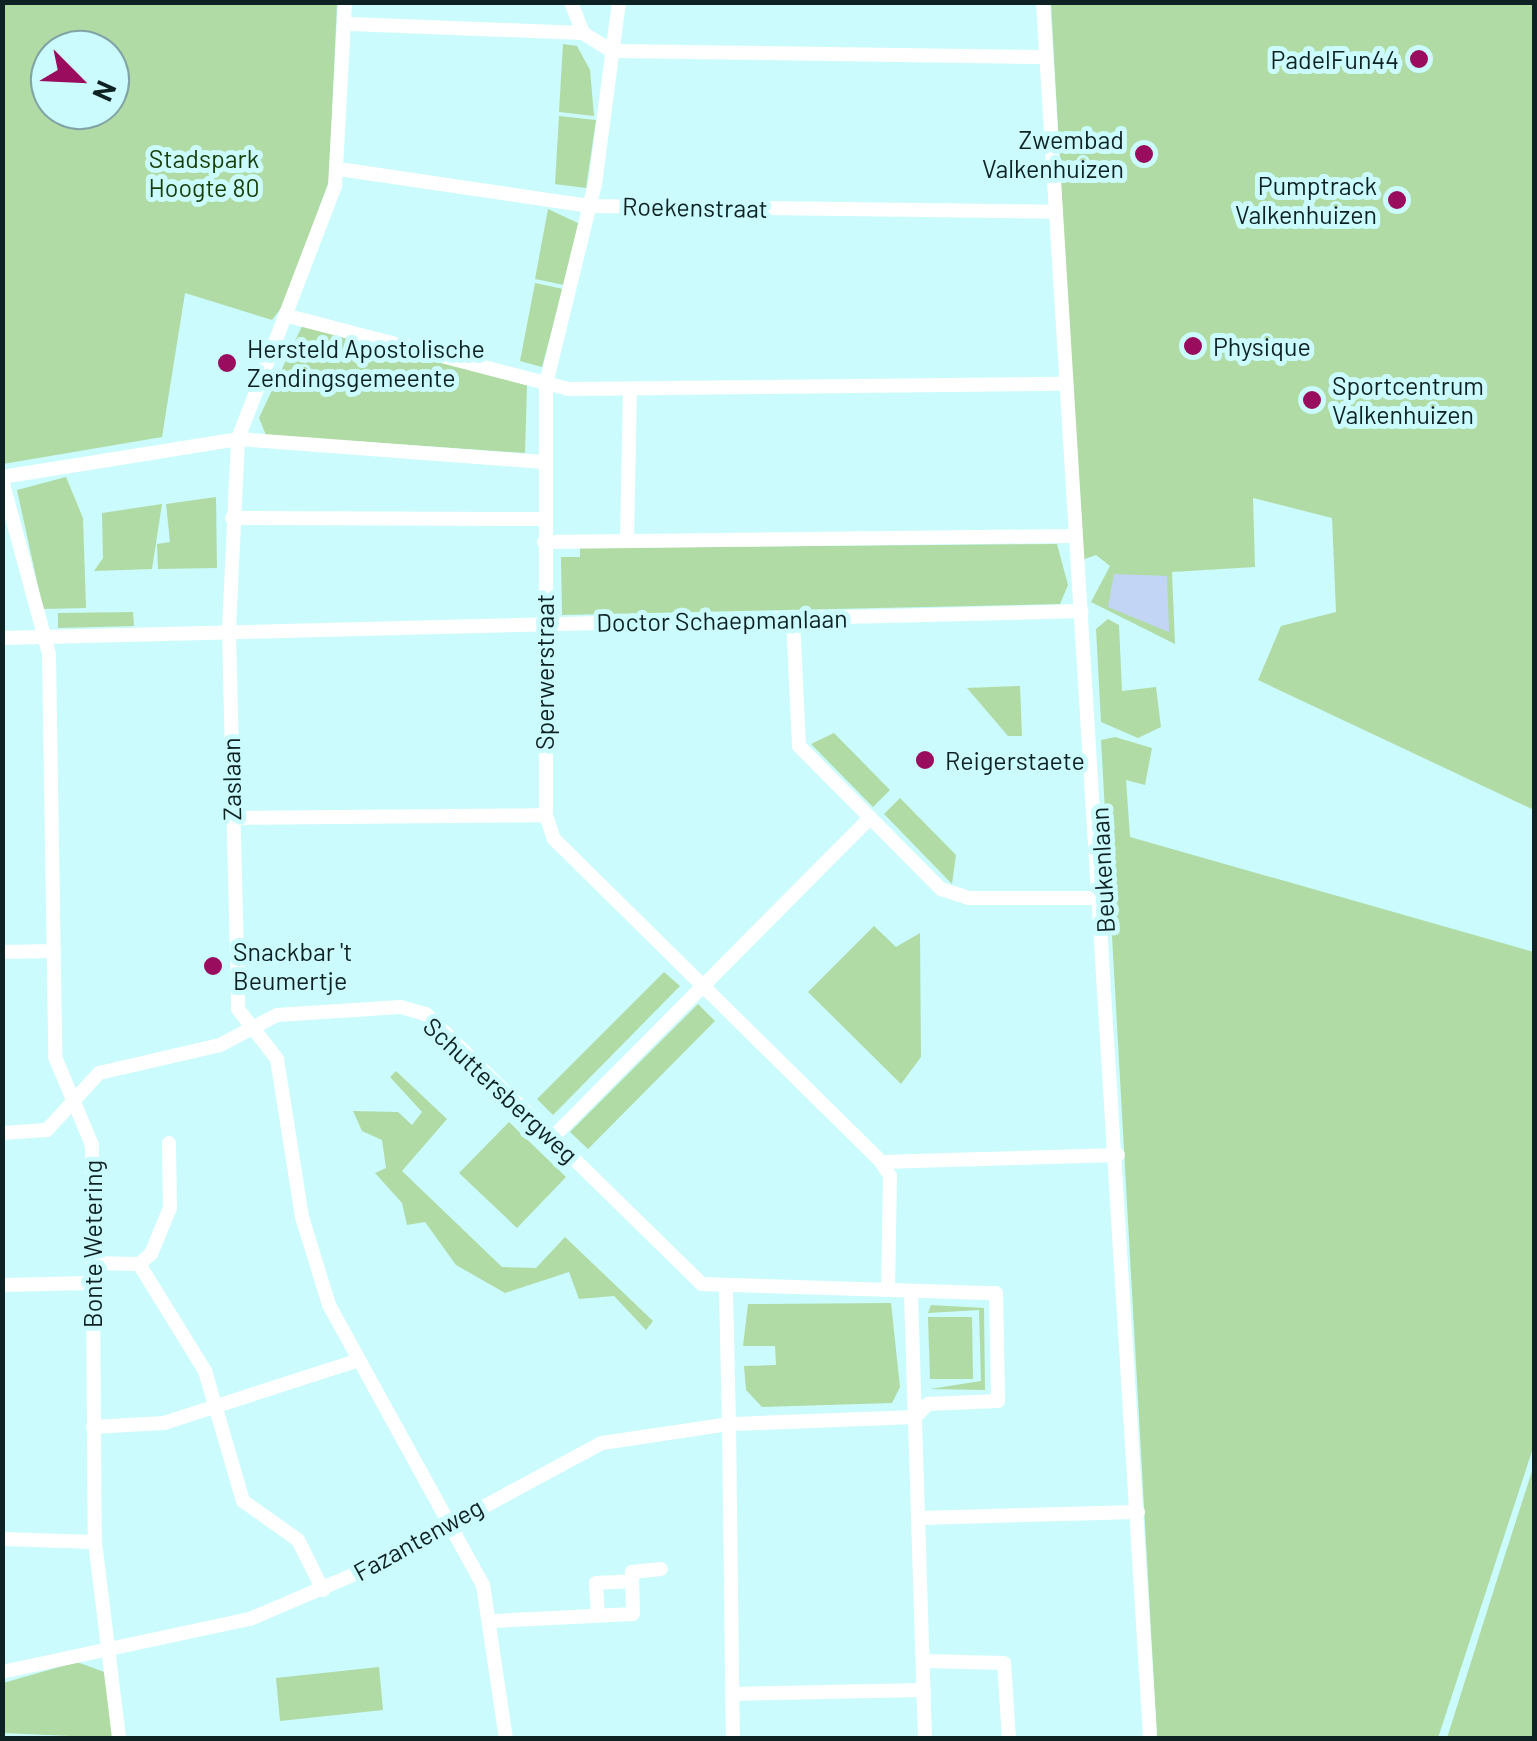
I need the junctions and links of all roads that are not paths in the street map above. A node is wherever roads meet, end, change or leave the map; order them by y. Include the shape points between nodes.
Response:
1 (345, 2) edge
2 (571, 2) edge
3 (620, 2) edge
4 (1043, 2) edge
5 (350, 24) junction
6 (583, 33) junction
7 (612, 50) junction
8 (1046, 57) junction
9 (339, 169) junction
10 (590, 206) junction
11 (1054, 212) junction
12 (288, 316) junction
13 (546, 384) junction
14 (1064, 384) junction
15 (630, 389) junction
16 (238, 439) junction
17 (543, 462) junction
18 (2, 478) edge
19 (232, 518) junction
20 (544, 519) junction
21 (1072, 536) junction
22 (627, 541) junction
23 (544, 542) junction
24 (1082, 611) junction
25 (792, 619) junction
26 (544, 624) junction
27 (229, 632) junction
28 (45, 637) junction
29 (2, 638) edge
30 (546, 815) junction
31 (232, 818) junction
32 (870, 818) junction
33 (1103, 898) junction
34 (54, 951) junction
35 (2, 952) edge
36 (701, 987) junction
37 (256, 1028) junction
38 (72, 1102) junction
39 (2, 1132) edge
40 (553, 1137) junction
41 (169, 1144) dead end
42 (1118, 1155) junction
43 (881, 1162) junction
44 (92, 1264) junction
45 (140, 1264) junction
46 (92, 1284) junction
47 (2, 1285) edge
48 (888, 1286) junction
49 (726, 1289) junction
50 (911, 1294) junction
51 (353, 1362) junction
52 (218, 1408) junction
53 (914, 1417) junction
54 (729, 1424) junction
55 (93, 1427) junction
56 (1138, 1512) junction
57 (919, 1518) junction
58 (454, 1522) junction
59 (2, 1539) edge
60 (94, 1542) junction
61 (661, 1570) dead end
62 (632, 1581) junction
63 (322, 1590) junction
64 (598, 1615) junction
65 (494, 1621) junction
66 (103, 1648) junction
67 (924, 1661) junction
68 (2, 1672) edge
69 (924, 1690) junction
70 (732, 1694) junction
71 (120, 1738) edge
72 (506, 1738) edge
73 (732, 1738) edge
74 (925, 1738) edge
75 (1009, 1738) edge
76 (1150, 1738) edge

1 - 5 street, Zaslaan
2 - 6 street
3 - 7 street, Sperwerstraat
4 - 8 street, Beukenlaan
5 - 6 street
5 - 9 street, Zaslaan
6 - 7 street
7 - 8 street
7 - 10 street, Sperwerstraat
8 - 11 street, Beukenlaan
9 - 10 street, Roekenstraat
9 - 12 street, Zaslaan
10 - 11 street, Roekenstraat
10 - 13 street, Sperwerstraat
11 - 14 street, Beukenlaan
12 - 13 street
12 - 16 street, Zaslaan
13 - 15 street
13 - 17 street, Sperwerstraat
14 - 15 street
14 - 21 street, Beukenlaan
15 - 22 street
16 - 17 street
16 - 18 street
16 - 19 street, Zaslaan
17 - 20 street, Sperwerstraat
18 - 28 street, Bonte Wetering
19 - 20 street
19 - 27 street, Zaslaan
20 - 23 street, Sperwerstraat
21 - 22 street
21 - 24 street, Beukenlaan
22 - 23 street
23 - 26 street, Sperwerstraat
24 - 25 street, Doctor Schaepmanlaan
24 - 33 street, Beukenlaan
25 - 26 street, Doctor Schaepmanlaan
25 - 32 street via 799,746
26 - 27 street, Doctor Schaepmanlaan
26 - 30 street, Sperwerstraat
27 - 28 street, Doctor Schaepmanlaan
27 - 31 street, Zaslaan
28 - 29 street, Doctor Schaepmanlaan
28 - 34 street, Bonte Wetering
30 - 31 street
30 - 36 street via 554,838
31 - 37 street, Zaslaan via 238,1009
32 - 33 street via 952,896
32 - 36 street
33 - 42 street, Beukenlaan
34 - 35 street
34 - 38 street, Bonte Wetering via 55,1057
36 - 40 street
36 - 43 street
37 - 38 street, Schuttersbergweg via 98,1073
37 - 40 street, Schuttersbergweg via 294,1011 426,1014
37 - 51 street, Zaslaan via 277,1058 302,1218
38 - 39 street, Schuttersbergweg via 47,1130
38 - 44 street, Bonte Wetering via 92,1145
40 - 49 street, Schuttersbergweg via 702,1284
41 - 45 street via 170,1208
42 - 43 street
42 - 56 street, Beukenlaan
43 - 48 street via 890,1176
44 - 45 street
44 - 46 street, Bonte Wetering
45 - 52 street
46 - 47 street
46 - 55 street, Bonte Wetering
48 - 49 street
48 - 50 street
49 - 54 street
50 - 53 street
50 - 53 street, Fazantenweg via 996,1293 998,1400 928,1404
51 - 52 street
51 - 58 street, Zaslaan
52 - 55 street via 150,1426
52 - 63 street via 243,1501 298,1540
53 - 54 street, Fazantenweg
53 - 57 street
54 - 58 street, Fazantenweg via 602,1443
54 - 70 street
55 - 60 street, Bonte Wetering
56 - 57 street
56 - 76 street, Beukenlaan
57 - 67 street
58 - 63 street, Fazantenweg
58 - 65 street, Zaslaan
59 - 60 street
60 - 66 street, Bonte Wetering
61 - 62 street via 632,1572
62 - 64 street via 633,1614
62 - 64 street via 596,1583
63 - 66 street, Fazantenweg via 202,1632
64 - 65 street
65 - 72 street, Zaslaan
66 - 68 street, Fazantenweg
66 - 71 street, Bonte Wetering
67 - 69 street
67 - 75 street via 1004,1663
69 - 70 street
69 - 74 street
70 - 73 street

